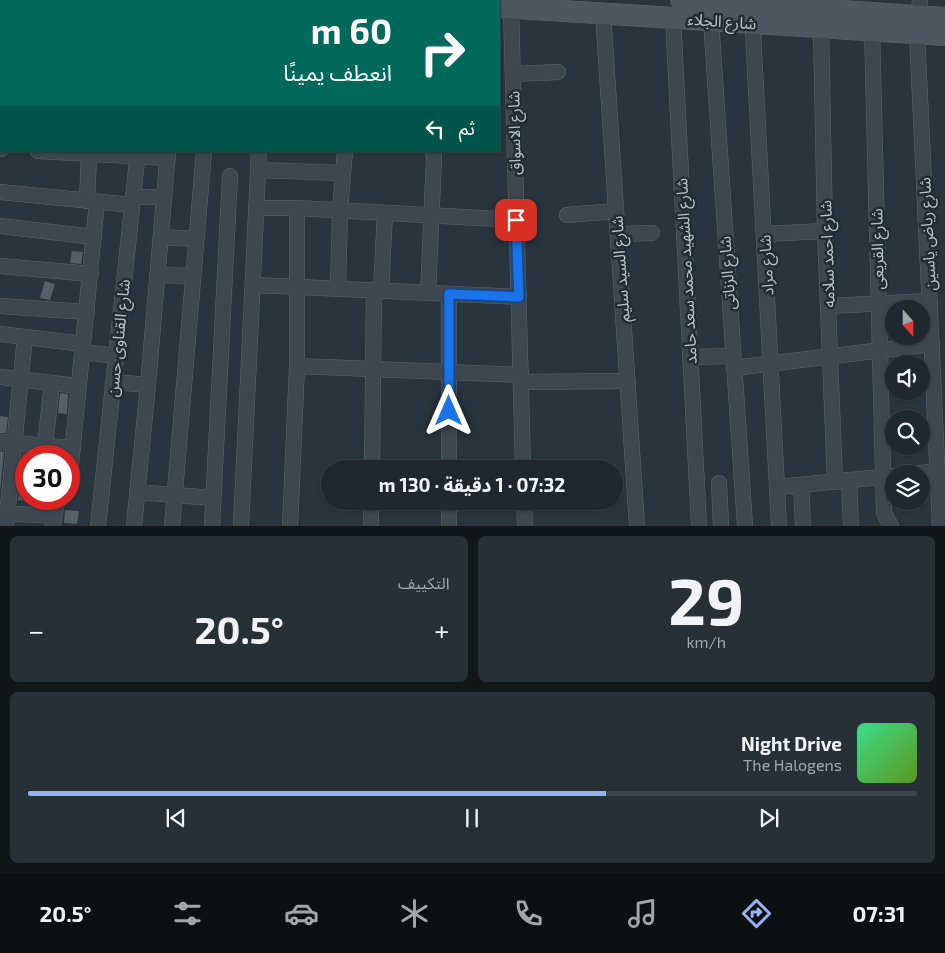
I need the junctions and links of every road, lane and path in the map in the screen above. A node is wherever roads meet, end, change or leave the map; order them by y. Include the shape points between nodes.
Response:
1 (505, 7) edge
2 (748, 8) edge
3 (609, 9) edge
4 (677, 9) edge
5 (818, 12) edge
6 (872, 14) edge
7 (919, 16) edge
8 (945, 18) edge
9 (711, 20) junction
10 (945, 35) edge
11 (558, 72) dead end
12 (513, 74) junction
13 (51, 152) edge
14 (204, 152) edge
15 (259, 152) edge
16 (345, 152) edge
17 (433, 152) edge
18 (138, 154) edge
19 (89, 155) junction
20 (168, 155) edge
21 (258, 170) junction
22 (343, 173) junction
23 (230, 176) dead end
24 (0, 192) edge
25 (164, 197) junction
26 (132, 201) junction
27 (92, 202) junction
28 (256, 208) junction
29 (297, 208) junction
30 (616, 210) junction
31 (340, 211) junction
32 (385, 213) junction
33 (432, 215) junction
34 (567, 215) dead end
35 (516, 220) junction
36 (0, 226) edge
37 (826, 231) junction
38 (652, 232) dead end
39 (618, 234) junction
40 (764, 234) junction
41 (94, 237) junction
42 (161, 237) junction
43 (196, 239) junction
44 (0, 266) edge
45 (91, 274) junction
46 (158, 275) junction
47 (193, 276) junction
48 (253, 285) junction
49 (296, 287) junction
50 (338, 288) junction
51 (377, 290) junction
52 (428, 293) junction
53 (449, 294) junction
54 (519, 297) junction
55 (930, 300) edge
56 (930, 301) edge
57 (878, 304) junction
58 (885, 304) edge
59 (0, 306) edge
60 (828, 306) junction
61 (86, 312) junction
62 (0, 334) edge
63 (25, 337) junction
64 (932, 344) junction
65 (83, 348) junction
66 (879, 350) junction
67 (117, 356) junction
68 (830, 356) junction
69 (690, 357) junction
70 (733, 362) junction
71 (771, 364) junction
72 (297, 366) junction
73 (373, 370) junction
74 (449, 372) junction
75 (0, 377) edge
76 (21, 379) junction
77 (521, 379) junction
78 (628, 381) junction
79 (114, 382) junction
80 (52, 383) junction
81 (148, 385) junction
82 (78, 386) junction
83 (7, 442) edge
84 (36, 445) edge
85 (45, 445) edge
86 (73, 445) edge
87 (372, 460) edge
88 (449, 460) edge
89 (523, 460) edge
90 (888, 465) edge
91 (938, 471) junction
92 (930, 472) edge
93 (885, 476) edge
94 (842, 481) junction
95 (719, 483) dead end
96 (801, 485) junction
97 (778, 487) junction
98 (137, 492) junction
99 (175, 496) junction
100 (213, 498) junction
101 (885, 506) edge
102 (371, 510) edge
103 (449, 510) edge
104 (524, 510) edge
105 (4, 517) edge
106 (54, 521) edge
107 (98, 526) edge
108 (134, 526) edge
109 (172, 526) edge
110 (212, 526) edge
111 (241, 526) edge
112 (290, 526) edge
113 (371, 526) edge
114 (449, 526) edge
115 (525, 526) edge
116 (637, 526) edge
117 (699, 526) edge
118 (721, 526) edge
119 (745, 526) edge
120 (780, 526) edge
121 (804, 526) edge
122 (851, 526) edge
123 (891, 526) edge
124 (940, 526) edge

1 - 3 main road, شارع الجلاء
1 - 12 street, شارع الاسواق
2 - 4 main road, شارع الجلاء
2 - 5 main road, شارع الجلاء
2 - 9 main road, شارع الجلاء
2 - 40 street, شارع مراد
3 - 4 main road, شارع الجلاء
3 - 30 street, شارع السيد سليم
4 - 9 main road, شارع الجلاء
4 - 69 street, شارع الشهيد محمد سعد حامد
5 - 6 main road, شارع الجلاء
5 - 37 street, شارع احمد سلامه
6 - 7 main road, شارع الجلاء
6 - 57 street, شارع القريعى
7 - 8 main road, شارع الجلاء
7 - 10 main road, شارع الجلاء
7 - 55 street, شارع رياض ياسين
9 - 70 street, شارع الزناتى
11 - 12 street
12 - 35 street, شارع الاسواق
13 - 19 street
14 - 43 street
15 - 21 street
16 - 22 street
17 - 33 street
18 - 19 street
18 - 20 street
18 - 26 street, شارع القناوى حسن
19 - 27 street
20 - 25 street
21 - 22 street
21 - 28 street
22 - 31 street
23 - 100 street
24 - 27 street
25 - 26 street
25 - 42 street
26 - 27 street
26 - 67 street, شارع القناوى حسن
27 - 41 street
28 - 29 street
28 - 48 street
29 - 31 street
29 - 49 street
30 - 34 street
30 - 39 street, شارع السيد سليم
31 - 32 street
31 - 50 street
32 - 33 street
32 - 51 street
33 - 35 street
33 - 52 street
35 - 54 street, شارع الاسواق
36 - 41 street
37 - 40 street
37 - 60 street, شارع احمد سلامه
38 - 39 street
39 - 78 street, شارع السيد سليم
40 - 71 street, شارع مراد
41 - 45 street
42 - 43 street
42 - 46 street
43 - 47 street
44 - 45 street
45 - 61 street
46 - 47 street
46 - 81 street
47 - 99 street
48 - 49 street
48 - 111 street
49 - 50 street
49 - 72 street
50 - 51 street
51 - 52 street
51 - 73 street
52 - 53 street
53 - 54 street
53 - 74 street
54 - 77 street, شارع الاسواق
56 - 64 street, شارع رياض ياسين
57 - 58 street
57 - 60 street
57 - 66 street, شارع القريعى
59 - 61 street
60 - 68 street, شارع احمد سلامه
61 - 65 street
62 - 63 street
63 - 65 street
63 - 76 street
64 - 66 street
64 - 91 street, شارع رياض ياسين
65 - 67 street
65 - 82 street
66 - 68 street
66 - 90 street, شارع القريعى
67 - 79 street, شارع القناوى حسن
68 - 71 street
68 - 94 street, شارع احمد سلامه
69 - 70 street
69 - 117 street, شارع الشهيد محمد سعد حامد
70 - 71 street
70 - 119 street, شارع الزناتى
71 - 97 street, شارع مراد
72 - 73 street
72 - 112 street
73 - 74 street
73 - 87 street
74 - 77 street
74 - 88 street
75 - 76 street
76 - 80 street
76 - 83 street
77 - 78 street
77 - 89 street, شارع الاسواق
78 - 116 street, شارع السيد سليم
79 - 81 street
79 - 107 street, شارع القناوى حسن
80 - 82 street
80 - 85 street
81 - 98 street
82 - 86 street
83 - 84 street
83 - 105 street
91 - 92 street
91 - 124 street, شارع رياض ياسين
93 - 94 street
94 - 96 street
94 - 122 street, شارع احمد سلامه
95 - 118 street
96 - 97 street
96 - 121 street
97 - 120 street, شارع مراد
98 - 99 street
98 - 108 street
99 - 100 street
99 - 109 street
100 - 110 street
101 - 123 street, شارع القريعى via 884,513
102 - 113 street
103 - 114 street
104 - 115 street
105 - 106 street

